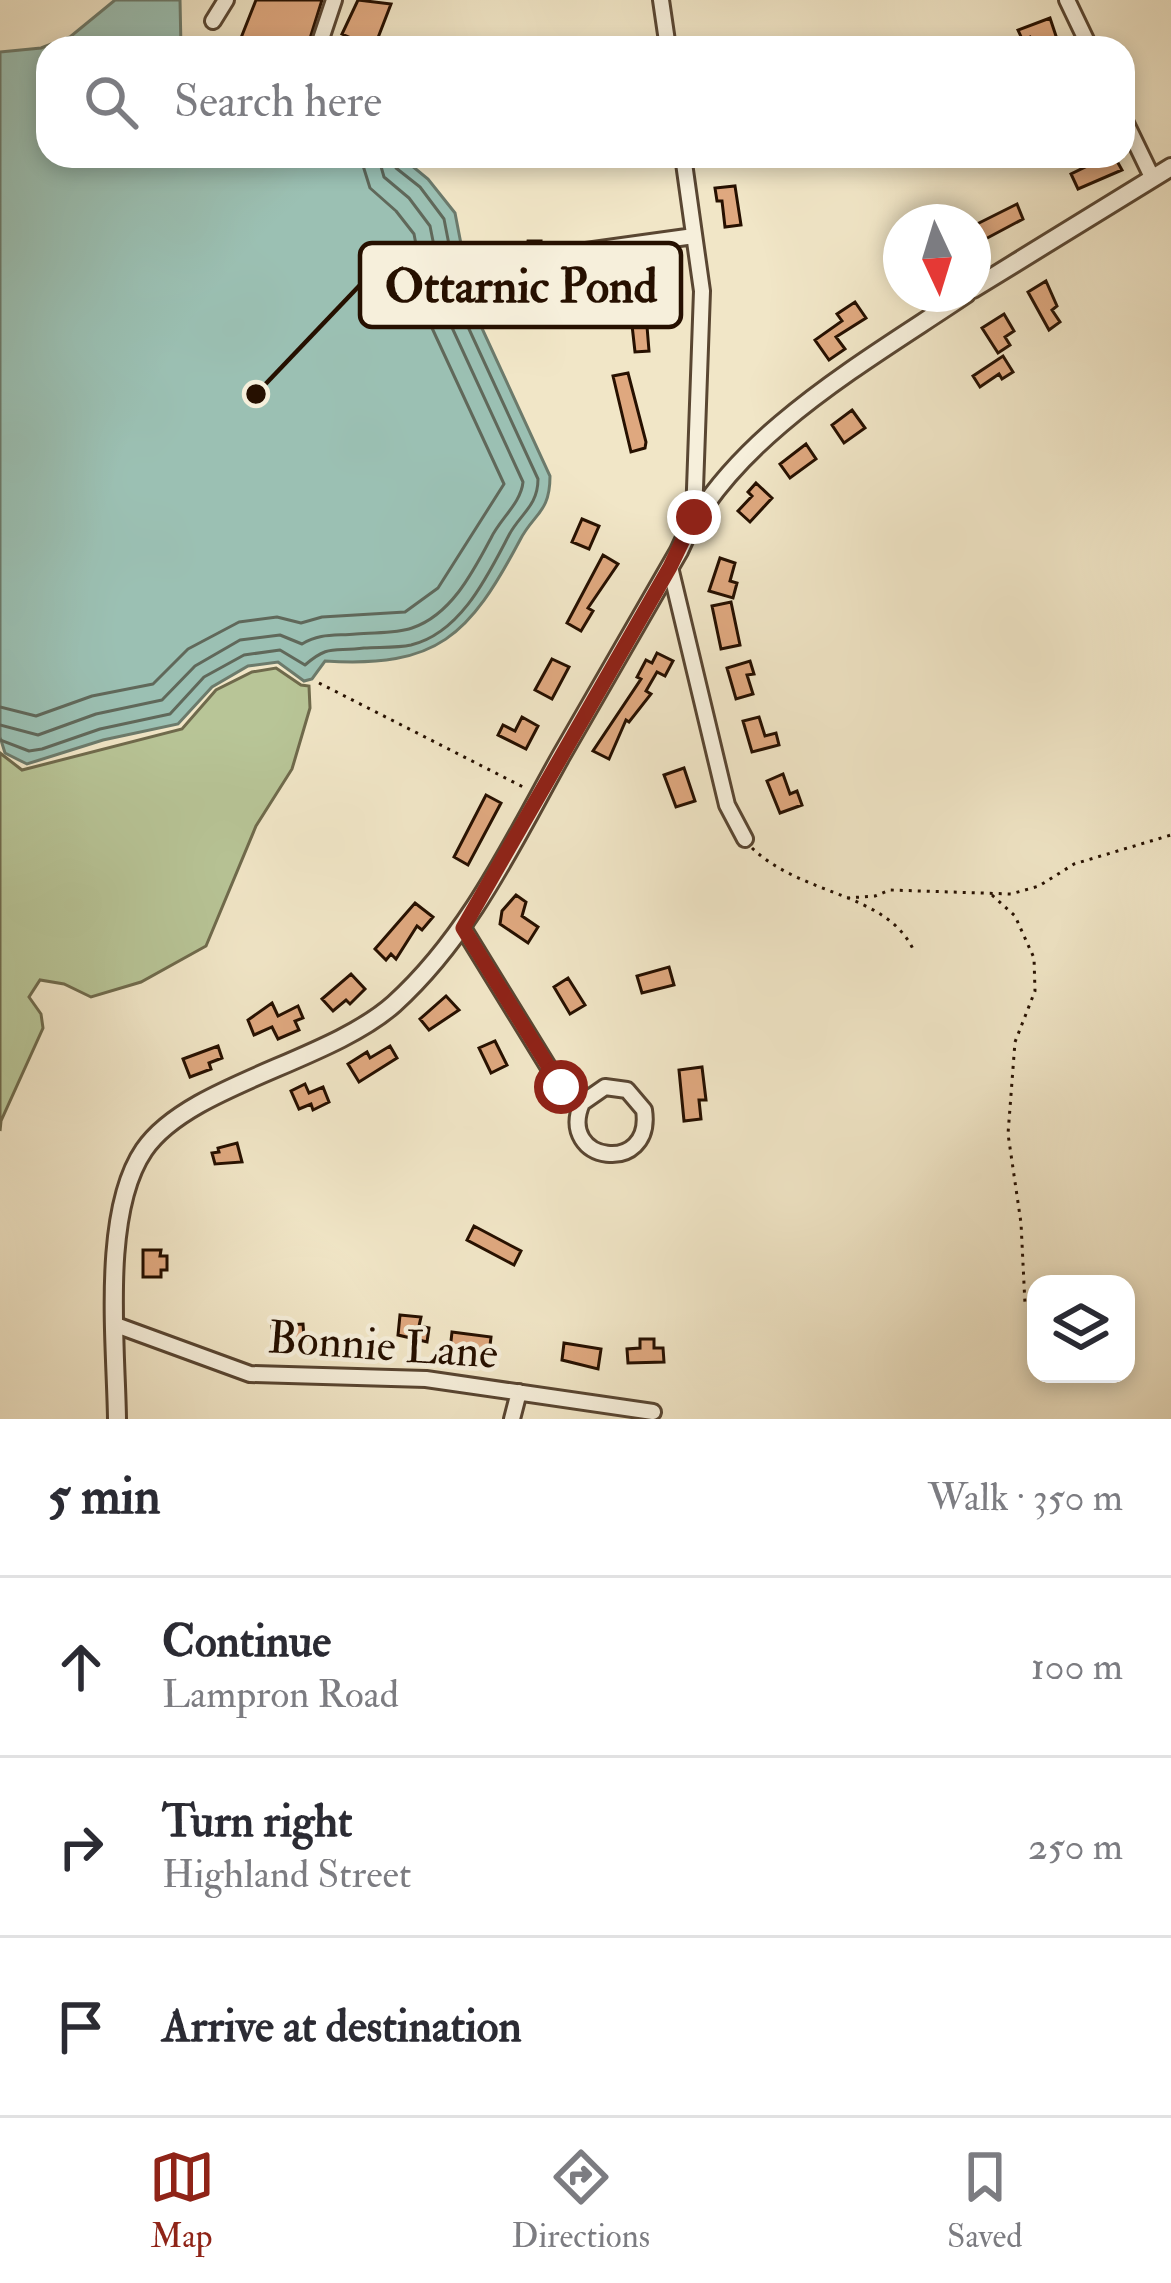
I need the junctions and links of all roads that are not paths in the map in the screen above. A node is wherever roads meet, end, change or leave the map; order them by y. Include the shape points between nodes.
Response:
1 (226, 0) edge
2 (334, 0) edge
3 (661, 0) edge
4 (1067, 0) edge
5 (213, 21) dead end
6 (322, 36) edge
7 (666, 36) edge
8 (1084, 36) edge
9 (1135, 142) edge
10 (1171, 167) edge
11 (685, 168) edge
12 (1152, 177) junction
13 (694, 236) junction
14 (586, 251) dead end
15 (991, 279) edge
16 (942, 312) edge
17 (694, 517) junction
18 (670, 567) junction
19 (745, 838) road end
20 (463, 928) junction
21 (582, 1103) junction
22 (116, 1325) junction
23 (519, 1392) junction
24 (652, 1412) dead end
25 (117, 1419) edge
26 (512, 1419) edge

1 - 5 street
2 - 6 street
3 - 7 street
4 - 8 street
9 - 12 street
10 - 12 street
11 - 13 street
12 - 15 street
13 - 14 street
13 - 17 street via 703,291
16 - 17 street via 754,446
17 - 18 street
18 - 19 street via 727,805
18 - 20 street
20 - 21 street via 557,1081
20 - 22 street via 366,1025 193,1109 155,1136 124,1203
21 - 21 street via 578,1130 595,1150 621,1153 641,1137 644,1110 627,1090 599,1088
22 - 23 street, Bonnie Lane via 250,1374 396,1376
22 - 25 street
23 - 24 street, Bonnie Lane
23 - 26 street

